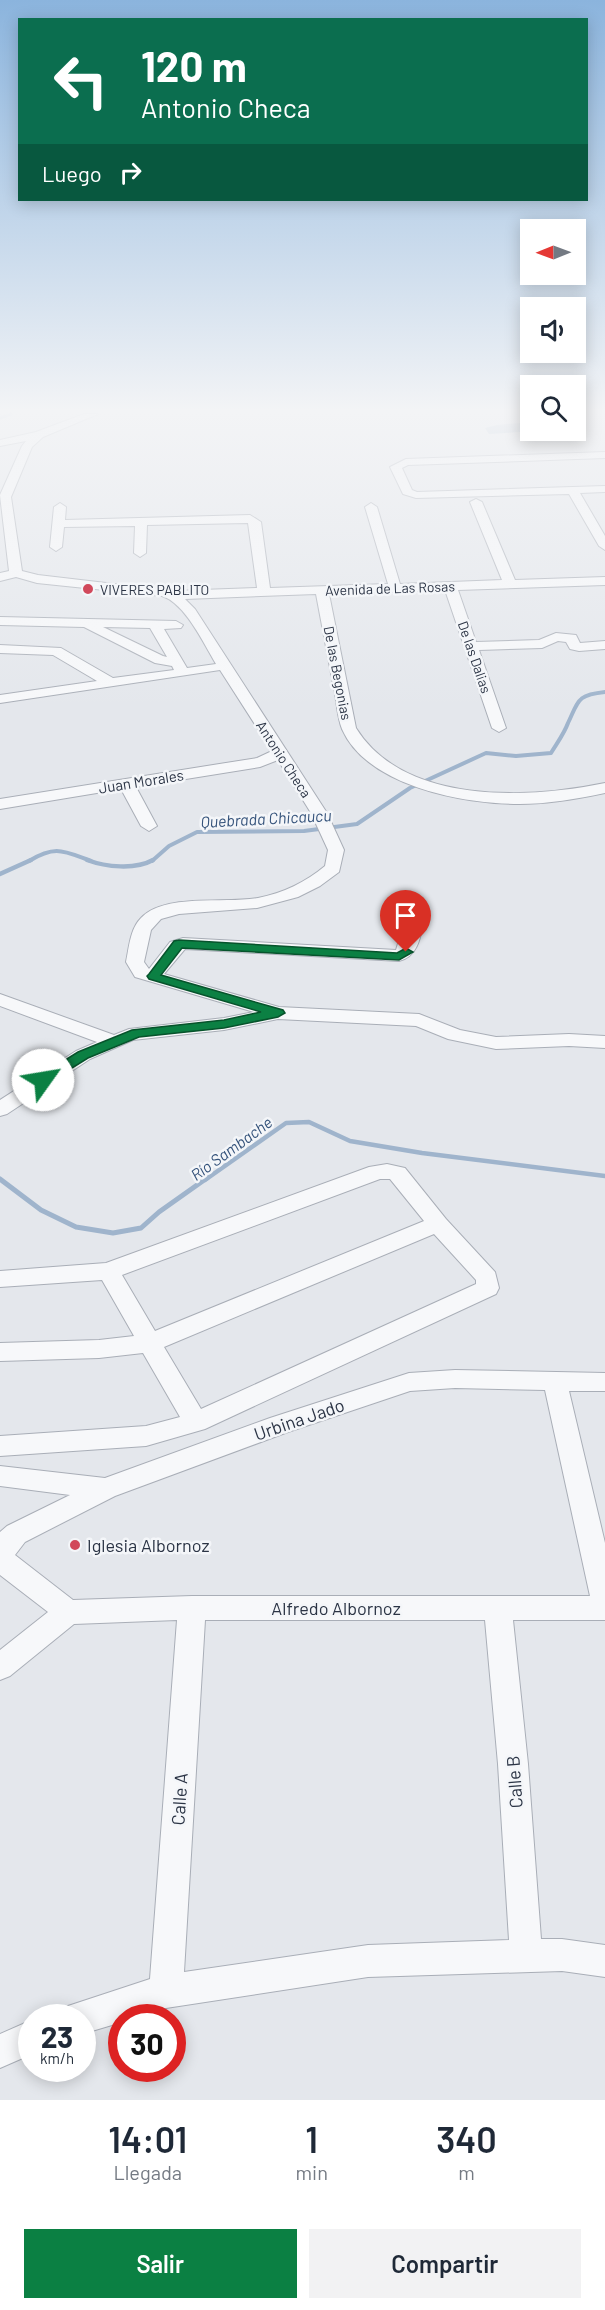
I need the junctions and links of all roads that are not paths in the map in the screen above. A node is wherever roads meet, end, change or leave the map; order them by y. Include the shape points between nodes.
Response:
1 (5, 512) edge
2 (59, 512) edge
3 (372, 512) edge
4 (480, 512) edge
5 (588, 512) edge
6 (141, 521) junction
7 (58, 524) junction
8 (601, 530) edge
9 (605, 546) edge
10 (56, 547) dead end
11 (140, 553) dead end
12 (16, 573) junction
13 (0, 577) edge
14 (605, 581) edge
15 (510, 584) junction
16 (450, 586) junction
17 (395, 587) junction
18 (322, 590) junction
19 (264, 591) junction
20 (174, 595) junction
21 (0, 621) edge
22 (85, 623) junction
23 (155, 625) junction
24 (200, 627) junction
25 (605, 645) edge
26 (471, 646) junction
27 (0, 650) edge
28 (180, 667) junction
29 (215, 668) dead end
30 (111, 683) junction
31 (0, 699) edge
32 (499, 728) dead end
33 (280, 751) junction
34 (126, 783) junction
35 (605, 788) edge
36 (0, 804) edge
37 (149, 826) dead end
38 (417, 910) dead end
39 (153, 976) junction
40 (0, 1000) edge
41 (278, 1013) junction
42 (113, 1041) junction
43 (605, 1042) edge
44 (0, 1109) edge
45 (438, 1224) junction
46 (108, 1270) junction
47 (0, 1278) edge
48 (150, 1343) junction
49 (0, 1352) edge
50 (555, 1382) junction
51 (605, 1382) edge
52 (196, 1422) junction
53 (0, 1446) edge
54 (0, 1476) edge
55 (106, 1489) junction
56 (605, 1601) edge
57 (192, 1608) junction
58 (498, 1608) junction
59 (605, 1608) edge
60 (68, 1612) junction
61 (0, 1667) edge
62 (526, 1957) junction
63 (605, 1961) edge
64 (166, 1991) junction
65 (96, 2013) edge
66 (18, 2043) edge
67 (0, 2051) edge

1 - 12 street
2 - 7 street
3 - 17 street
4 - 15 street
5 - 8 street
6 - 7 street
6 - 11 street
6 - 19 street via 253,520
7 - 10 street
8 - 9 street
12 - 13 street
12 - 20 street via 37,579
14 - 15 street, Avenida de Las Rosas
15 - 16 street, Avenida de Las Rosas
16 - 17 street, Avenida de Las Rosas
16 - 26 street, De las Dalias
17 - 18 street, Avenida de Las Rosas
18 - 19 street, Avenida de Las Rosas
18 - 35 street, De las Begonias via 352,738 371,758 409,777 468,795 516,799
19 - 20 street, Avenida de Las Rosas
20 - 24 street, Antonio Checa
21 - 22 street
22 - 23 street
22 - 28 street
23 - 24 street
23 - 28 street
24 - 33 street, Antonio Checa
25 - 26 street via 579,647 571,638 562,636 542,644
26 - 32 street, De las Dalias
27 - 30 street via 56,651
28 - 29 street
28 - 30 street
30 - 31 street
33 - 34 street, Juan Morales via 260,762
33 - 39 street, Antonio Checa via 331,837 336,850 333,868 310,886 265,902 171,910 155,915 146,924 135,962 142,973
34 - 36 street, Juan Morales
34 - 37 street
38 - 39 street via 406,952 399,957 183,943 176,946
39 - 41 street
40 - 42 street
41 - 42 street via 224,1024 137,1033
41 - 43 street via 419,1020 455,1035 496,1043
42 - 44 street via 83,1055
45 - 46 street via 397,1173 376,1172
45 - 48 street
45 - 52 street via 487,1278 488,1287
46 - 47 street
46 - 48 street
48 - 49 street
48 - 52 street
50 - 51 street, Urbina Jado
50 - 55 street, Urbina Jado via 410,1382
50 - 56 street
52 - 53 street via 146,1436
54 - 55 street, Urbina Jado
55 - 60 street via 16,1534 2,1551 1,1560
57 - 58 street, Alfredo Albornoz
57 - 60 street, Alfredo Albornoz
57 - 64 street, Calle A
58 - 59 street, Alfredo Albornoz
58 - 62 street, Calle B
60 - 61 street
62 - 63 street via 562,1955
62 - 64 street via 368,1961
64 - 65 street
66 - 67 street

